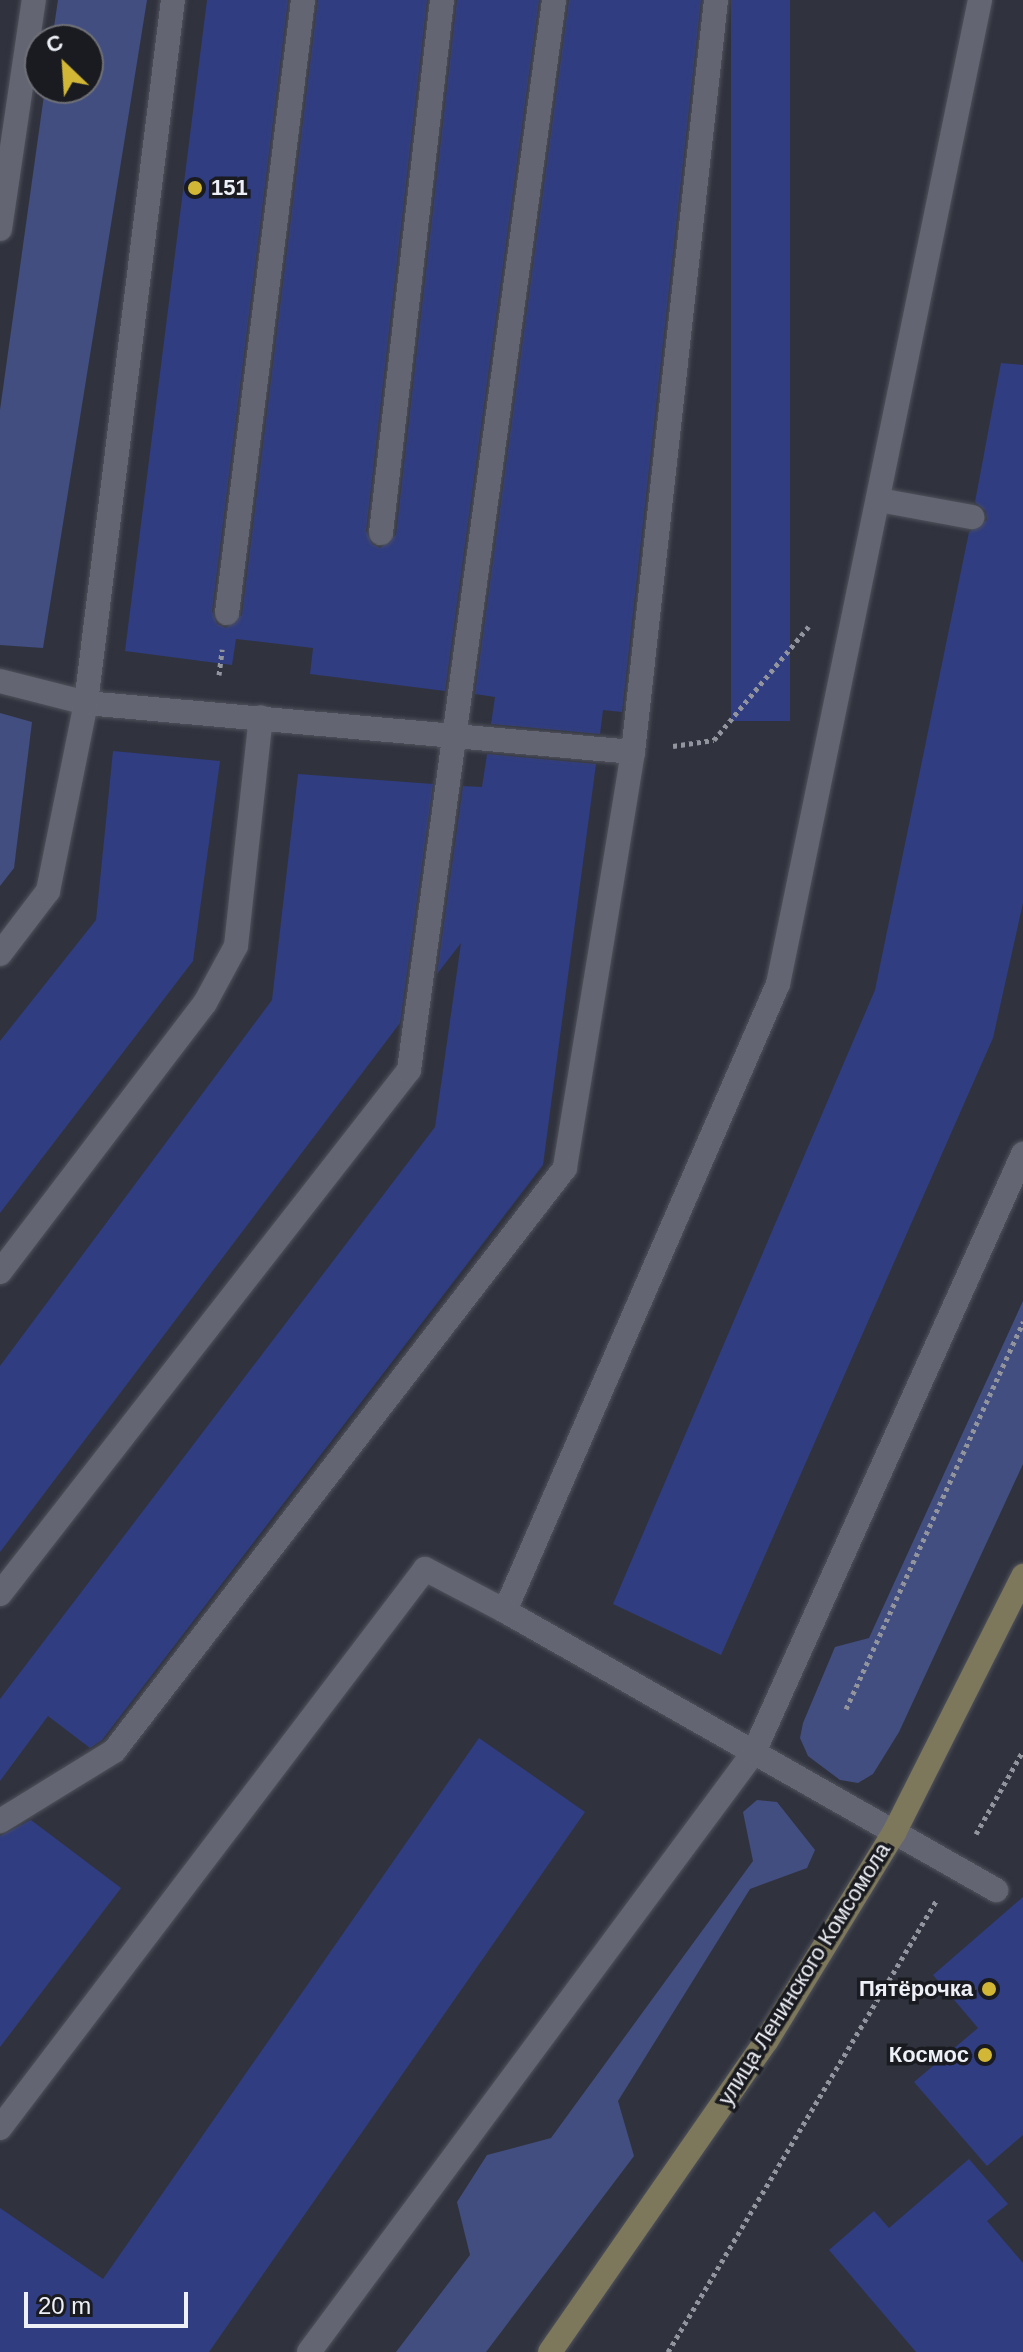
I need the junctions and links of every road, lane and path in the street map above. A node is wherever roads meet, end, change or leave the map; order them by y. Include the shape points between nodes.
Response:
1 (34, 0) edge
2 (173, 0) edge
3 (303, 0) edge
4 (442, 0) edge
5 (554, 0) edge
6 (716, 0) edge
7 (980, 0) edge
8 (6, 156) edge
9 (0, 229) edge
10 (879, 500) junction
11 (972, 517) dead end
12 (381, 533) dead end
13 (227, 613) joint
14 (819, 613) dead end
15 (0, 681) edge
16 (86, 703) junction
17 (213, 714) junction
18 (261, 717) junction
19 (456, 735) junction
20 (633, 752) junction
21 (0, 954) edge
22 (1023, 1154) edge
23 (0, 1272) edge
24 (1023, 1322) edge
25 (1023, 1576) edge
26 (0, 1594) edge
27 (505, 1611) junction
28 (846, 1709) dead end
29 (1023, 1751) edge
30 (754, 1752) junction
31 (0, 1821) edge
32 (894, 1833) junction
33 (956, 1867) junction
34 (996, 1890) dead end
35 (0, 2128) edge
36 (554, 2351) edge
37 (309, 2352) edge
38 (668, 2352) edge

1 - 8 street
2 - 16 street
3 - 13 street
4 - 12 street
5 - 19 street
6 - 20 street
7 - 10 street
8 - 9 street
10 - 11 street
10 - 27 street via 778,984
13 - 17 path
14 - 20 path via 714,740
15 - 16 street
16 - 17 street
16 - 21 street via 48,891
17 - 18 street
18 - 19 street
18 - 23 street via 236,946 205,1003
19 - 20 street
19 - 26 street via 409,1070
20 - 31 street via 565,1168 114,1751
22 - 30 street
24 - 28 path
25 - 32 main road, улица Ленинского Комсомола
27 - 30 street
27 - 35 street via 425,1569
29 - 33 path
30 - 32 street
30 - 37 street
32 - 33 street
32 - 36 main road, улица Ленинского Комсомола via 767,2040
33 - 34 street
33 - 38 path

